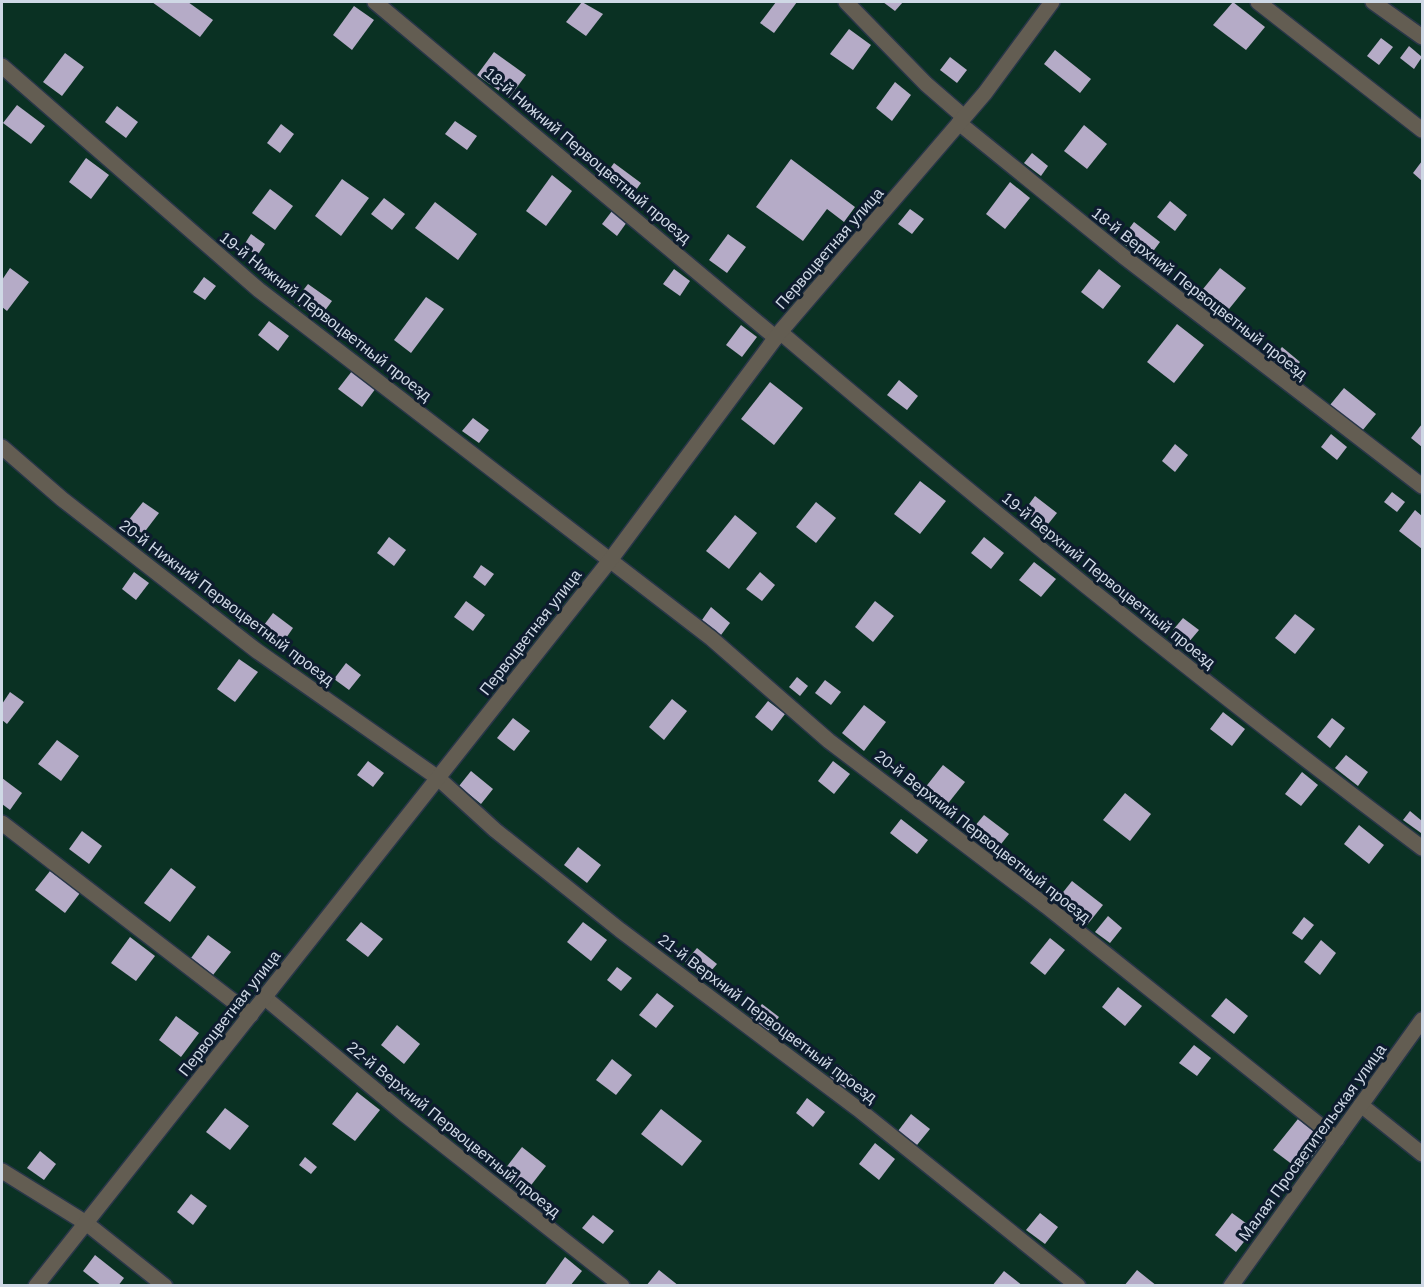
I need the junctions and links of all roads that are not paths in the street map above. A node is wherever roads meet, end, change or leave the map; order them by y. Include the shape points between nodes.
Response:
1 (375, 2) edge
2 (846, 2) edge
3 (1052, 2) edge
4 (1258, 2) edge
5 (1373, 2) edge
6 (1422, 37) edge
7 (2, 66) edge
8 (962, 120) junction
9 (1422, 130) edge
10 (778, 335) junction
11 (2, 447) edge
12 (1422, 486) edge
13 (611, 559) junction
14 (438, 778) junction
15 (2, 823) edge
16 (1422, 848) edge
17 (264, 997) junction
18 (250, 1015) junction
19 (1422, 1020) edge
20 (1361, 1105) junction
21 (1337, 1138) junction
22 (1422, 1154) edge
23 (2, 1171) edge
24 (86, 1223) junction
25 (36, 1286) edge
26 (165, 1286) edge
27 (622, 1286) edge
28 (1078, 1286) edge
29 (1231, 1286) edge

1 - 10 lane, 18-й Нижний Первоцветный проезд
2 - 8 lane, 18-й Верхний Первоцветный проезд
3 - 8 lane, Первоцветная улица
4 - 9 lane
5 - 6 lane
7 - 13 lane, 19-й Нижний Первоцветный проезд via 259,290
8 - 10 lane, Первоцветная улица
8 - 12 lane, 18-й Верхний Первоцветный проезд via 1123,256
10 - 13 lane, Первоцветная улица
10 - 16 lane, 19-й Верхний Первоцветный проезд via 1305,760
11 - 14 lane, 20-й Нижний Первоцветный проезд via 62,499 258,651
13 - 14 lane, Первоцветная улица
13 - 21 lane, 20-й Верхний Первоцветный проезд via 711,638 829,741 1046,906
14 - 17 lane, Первоцветная улица
14 - 28 lane, 21-й Верхний Первоцветный проезд via 495,831 602,916 858,1108
15 - 18 lane
17 - 18 lane, Первоцветная улица
17 - 27 lane, 22-й Верхний Первоцветный проезд via 412,1121
18 - 24 lane, Первоцветная улица
19 - 20 lane, Малая Просветительская улица
20 - 21 lane, Малая Просветительская улица
20 - 22 lane
21 - 29 lane, Малая Просветительская улица
23 - 24 lane
24 - 25 lane, Первоцветная улица
24 - 26 lane

